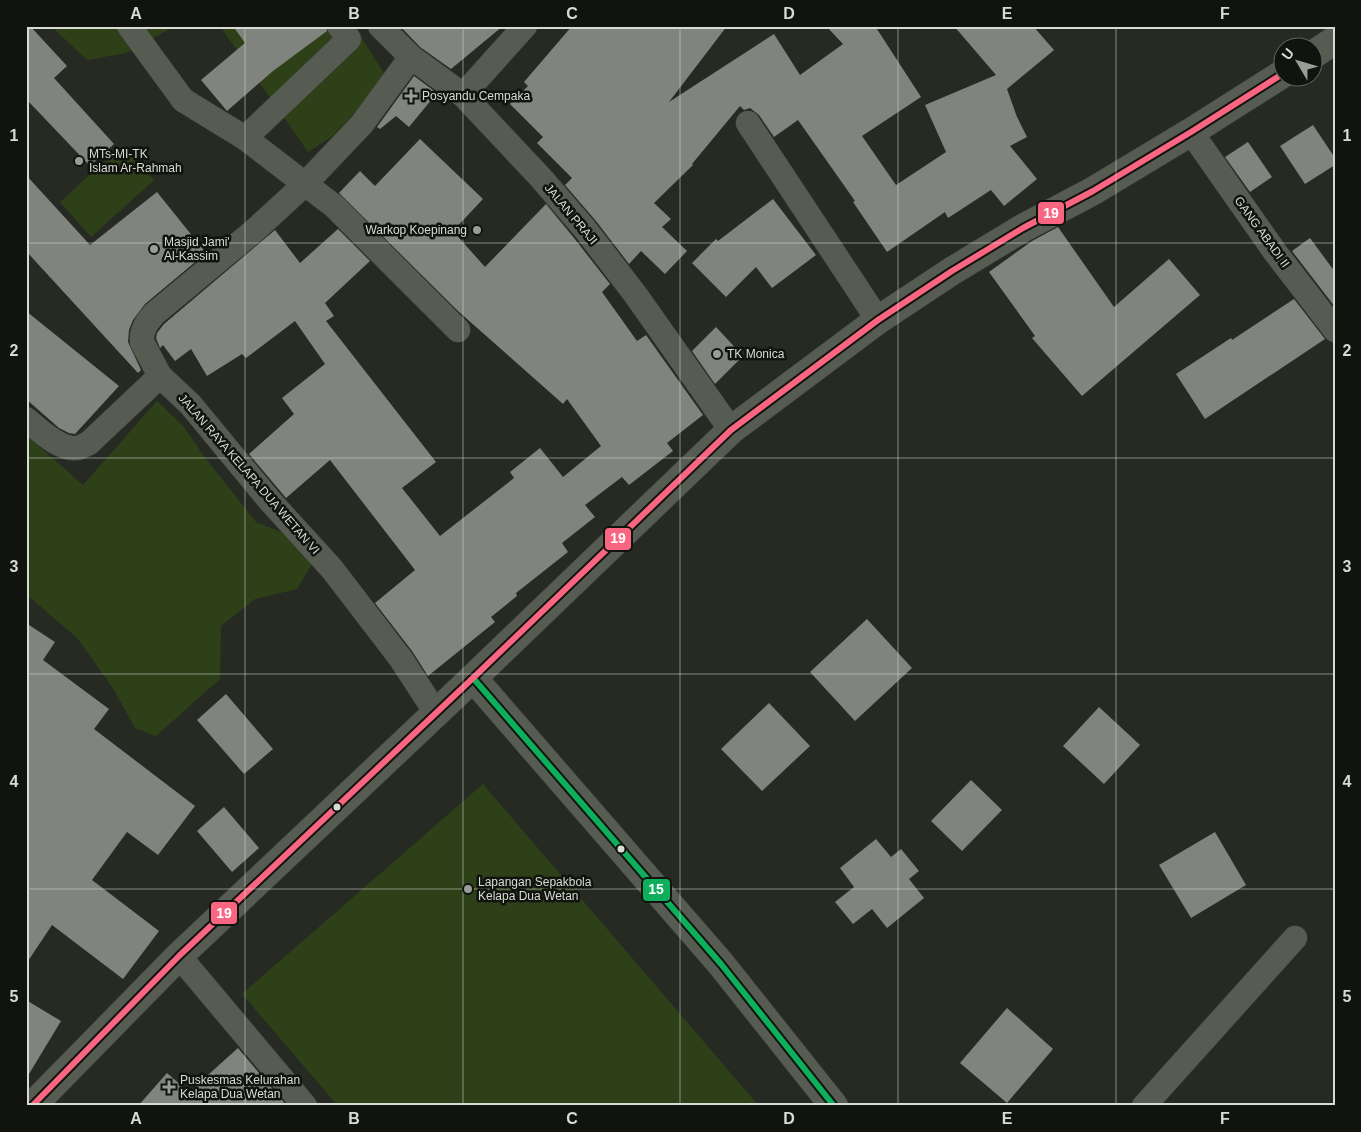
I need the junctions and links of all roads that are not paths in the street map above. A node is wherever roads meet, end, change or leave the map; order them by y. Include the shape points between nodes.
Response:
1 (129, 26) edge
2 (339, 26) edge
3 (380, 26) edge
4 (525, 26) edge
5 (1335, 40) edge
6 (1324, 47) edge
7 (412, 57) junction
8 (1274, 79) edge
9 (463, 95) junction
10 (748, 123) dead end
11 (1191, 132) junction
12 (245, 138) junction
13 (305, 184) junction
14 (878, 320) junction
15 (458, 330) dead end
16 (1335, 330) edge
17 (160, 376) junction
18 (26, 419) edge
19 (731, 430) junction
20 (473, 678) junction
21 (436, 713) junction
22 (1295, 938) dead end
23 (179, 956) junction
24 (32, 1106) edge
25 (305, 1106) edge
26 (834, 1106) edge
27 (1144, 1106) edge

1 - 12 street via 183,100
2 - 12 street via 349,38
3 - 7 street, JALAN PRAJI
4 - 9 street
5 - 6 street
7 - 9 street, JALAN PRAJI
7 - 13 street, JALAN RAYA KELAPA DUA WETAN VI via 362,124
8 - 11 street
9 - 19 street, JALAN PRAJI via 585,229
10 - 14 street
11 - 14 street via 960,266
11 - 16 street, GANG ABADI II
12 - 13 street
13 - 15 street via 334,206
13 - 17 street, JALAN RAYA KELAPA DUA WETAN VI via 146,323 142,342
14 - 19 street
17 - 18 street via 89,443 79,448 70,448 47,437
17 - 21 street, JALAN RAYA KELAPA DUA WETAN VI via 190,404 271,502 332,569 401,659
19 - 20 street
20 - 21 street
20 - 26 street via 721,964
21 - 23 street
22 - 27 street
23 - 24 street
23 - 25 street

